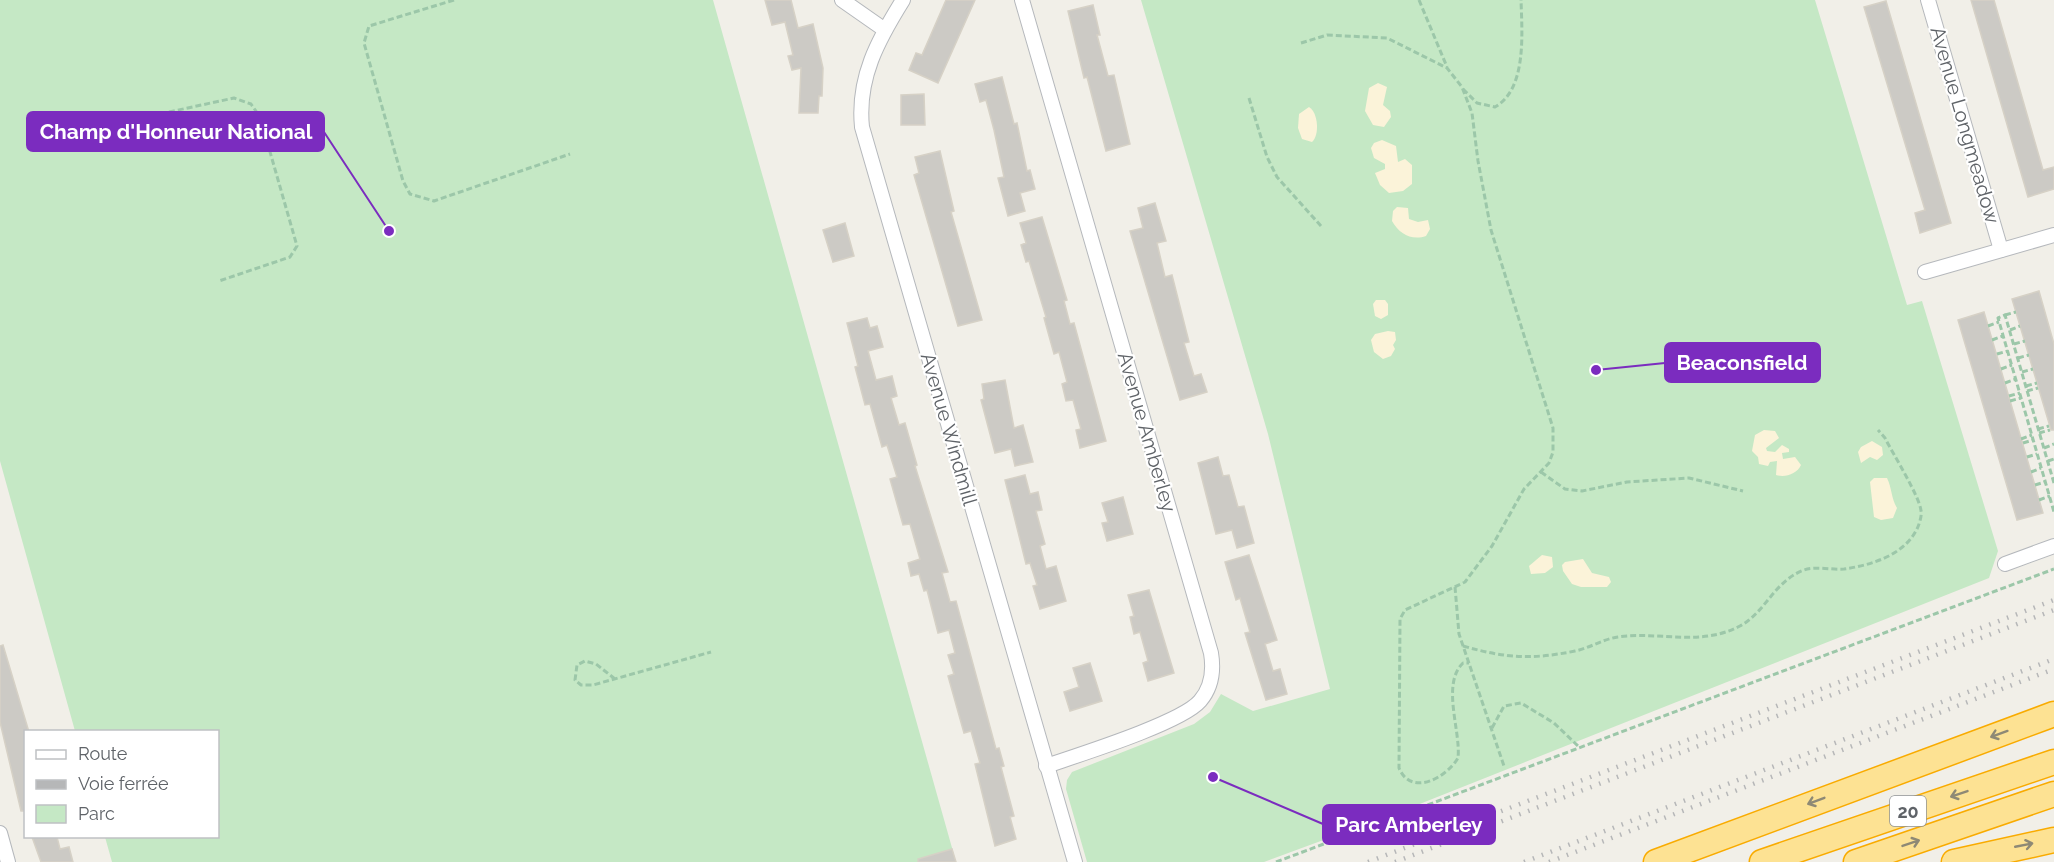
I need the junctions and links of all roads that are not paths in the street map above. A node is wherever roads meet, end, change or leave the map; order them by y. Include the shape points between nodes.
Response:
1 (842, 0) edge
2 (903, 0) edge
3 (1022, 0) edge
4 (1928, 0) edge
5 (885, 30) junction
6 (2054, 235) edge
7 (2001, 250) junction
8 (1925, 272) dead end
9 (2054, 546) edge
10 (2005, 564) dead end
11 (2054, 714) edge
12 (2054, 762) edge
13 (1046, 766) junction
14 (2054, 794) edge
15 (0, 833) edge
16 (2054, 840) edge
17 (9, 862) edge
18 (1075, 862) edge
19 (1656, 862) edge
20 (1762, 862) edge
21 (1856, 862) edge
22 (1954, 862) edge

1 - 5 street
2 - 5 street, Avenue Windmill
3 - 13 street, Avenue Amberley via 1213,669 1206,693 1187,712
4 - 7 street, Avenue Longmeadow
5 - 13 street, Avenue Windmill via 871,57 862,89 865,139
6 - 7 street
7 - 8 street
9 - 10 street
11 -> 19 highway
12 -> 20 highway, 20
13 - 18 street, Avenue Windmill
21 -> 14 highway, 20
15 - 17 street
22 -> 16 highway

